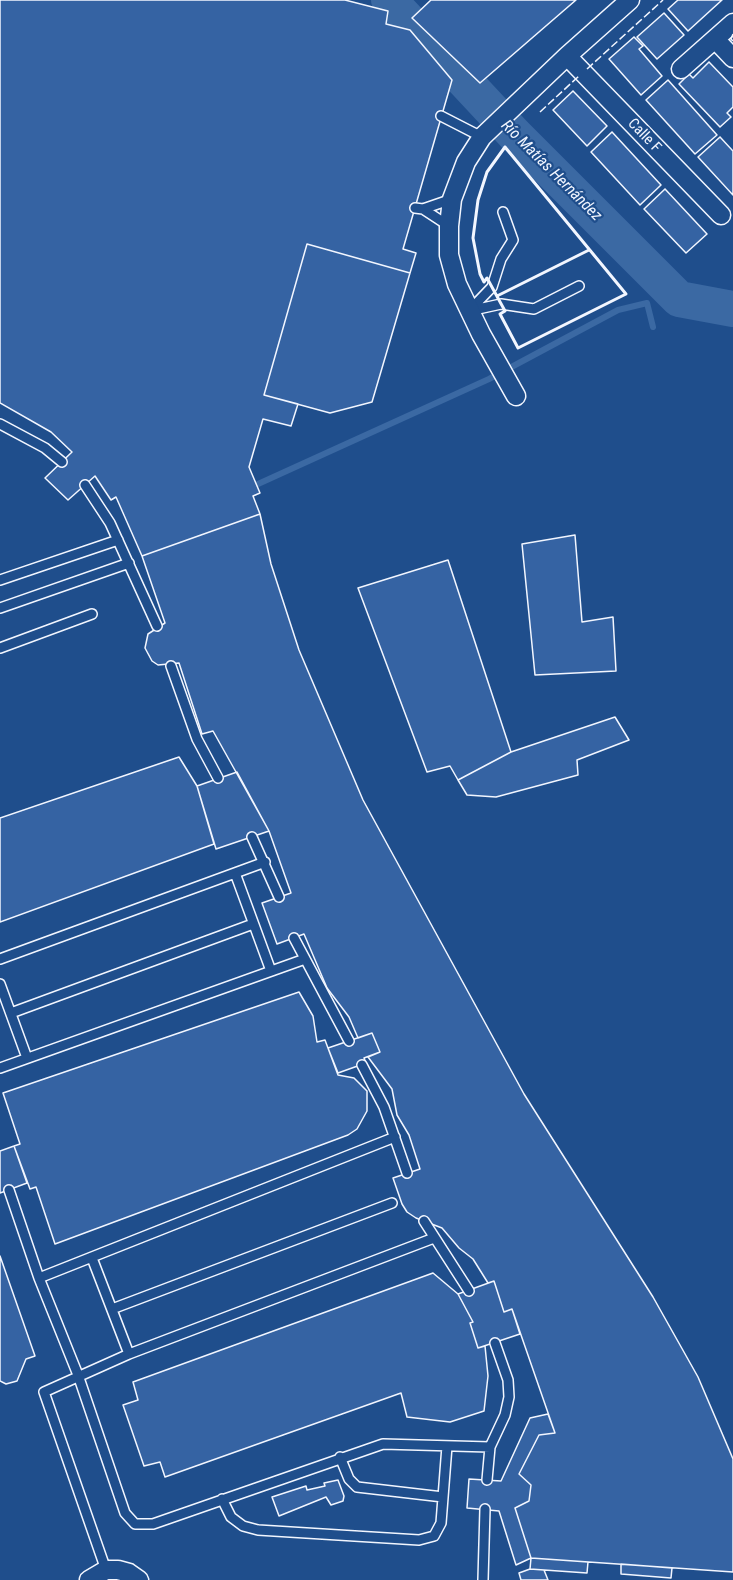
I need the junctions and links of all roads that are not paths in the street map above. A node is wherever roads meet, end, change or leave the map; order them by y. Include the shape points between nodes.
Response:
1 (630, 0) edge
2 (733, 22) edge
3 (715, 39) junction
4 (567, 56) junction
5 (733, 58) edge
6 (681, 69) dead end
7 (441, 116) dead end
8 (488, 132) junction
9 (452, 199) junction
10 (502, 212) dead end
11 (721, 215) dead end
12 (449, 226) junction
13 (579, 286) dead end
14 (469, 310) junction
15 (514, 393) dead end
16 (0, 424) edge
17 (62, 462) dead end
18 (85, 485) dead end
19 (118, 540) junction
20 (129, 563) junction
21 (0, 580) edge
22 (0, 608) edge
23 (92, 614) dead end
24 (157, 626) dead end
25 (0, 648) edge
26 (171, 666) dead end
27 (218, 778) dead end
28 (252, 837) dead end
29 (265, 862) junction
30 (235, 873) junction
31 (279, 897) dead end
32 (253, 924) junction
33 (294, 938) dead end
34 (305, 958) junction
35 (0, 959) edge
36 (271, 971) junction
37 (0, 984) edge
38 (11, 1013) junction
39 (349, 1041) dead end
40 (27, 1058) junction
41 (362, 1065) dead end
42 (0, 1068) edge
43 (395, 1137) junction
44 (407, 1173) dead end
45 (9, 1190) dead end
46 (392, 1203) dead end
47 (424, 1221) dead end
48 (434, 1238) junction
49 (92, 1258) junction
50 (39, 1278) junction
51 (469, 1291) dead end
52 (112, 1309) junction
53 (495, 1343) dead end
54 (129, 1354) junction
55 (78, 1375) junction
56 (447, 1446) junction
57 (490, 1447) junction
58 (340, 1457) junction
59 (488, 1480) dead end
60 (443, 1497) junction
61 (222, 1499) junction
62 (485, 1509) dead end
63 (106, 1570) junction
64 (89, 1580) edge
65 (144, 1580) edge
66 (483, 1580) edge

1 - 4 street
2 - 3 street
3 - 5 street
3 - 6 street
4 - 8 street
4 - 11 street, Calle F
7 - 8 lane
8 - 9 street via 466,162
9 - 12 street
9 - 12 lane via 419,208
10 - 14 lane via 513,240 501,259 492,287
12 - 14 street via 449,255
13 - 14 lane via 534,309 501,304
14 - 15 street
16 - 17 lane via 18,431
18 - 19 lane
19 - 20 lane
19 - 21 lane
20 - 22 lane
20 - 24 lane
23 - 25 lane
26 - 27 lane via 197,739
28 - 29 lane
29 - 30 lane
29 - 31 lane
30 - 32 lane
30 - 35 lane
32 - 36 lane
32 - 38 lane
33 - 34 lane
34 - 36 lane
34 - 39 lane
36 - 40 lane
37 - 38 lane
38 - 40 lane
40 - 42 lane
41 - 43 lane via 377,1089
43 - 44 lane
43 - 49 lane
45 - 50 lane
46 - 52 lane
47 - 48 lane
48 - 51 lane
48 - 54 lane
49 - 50 lane
49 - 52 lane
50 - 55 lane
52 - 54 lane
53 - 57 lane via 508,1380 509,1397
54 - 55 lane
55 - 61 lane via 125,1513 135,1524 153,1524
55 - 63 lane via 44,1392
56 - 57 lane
56 - 58 lane via 383,1443
56 - 60 lane
57 - 59 lane
58 - 60 lane via 349,1479 357,1487
58 - 61 lane
60 - 61 lane via 441,1523 434,1536 419,1539 258,1530 231,1517
62 - 66 lane
63 - 64 street
63 - 65 street

